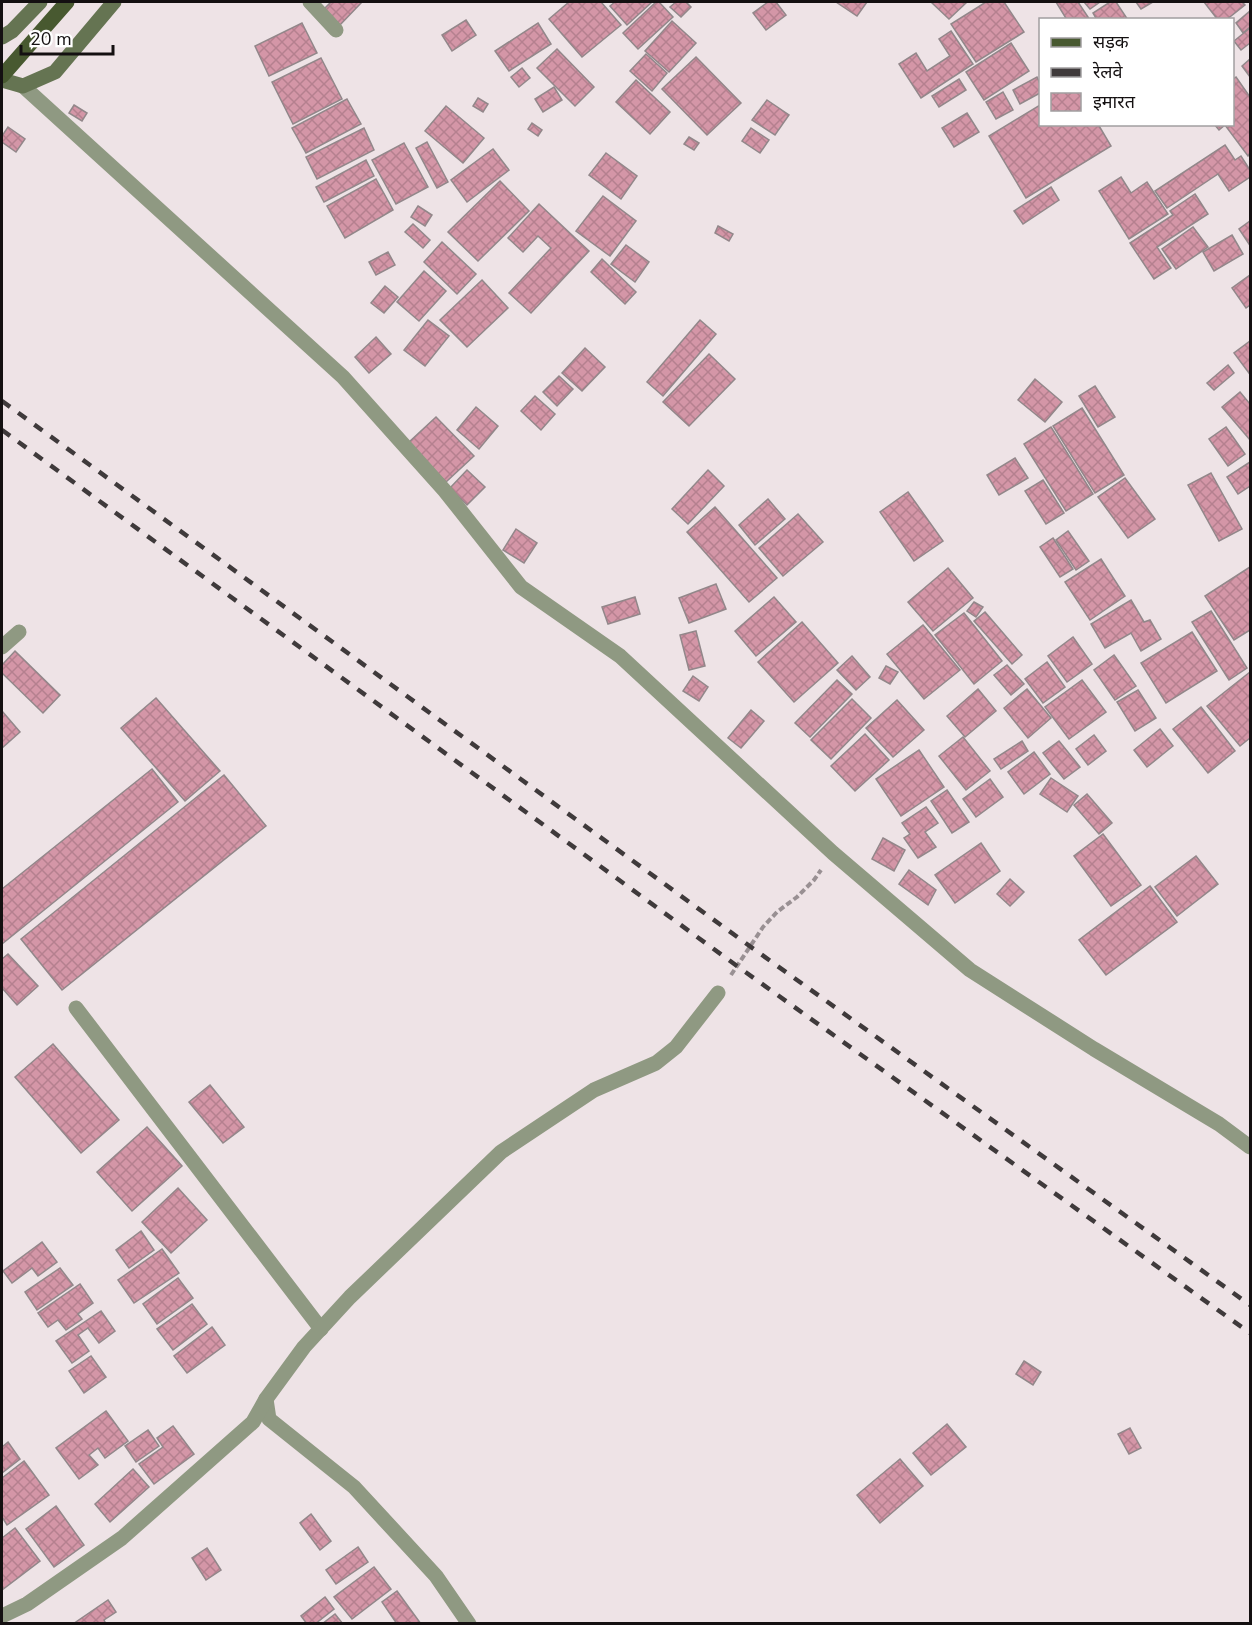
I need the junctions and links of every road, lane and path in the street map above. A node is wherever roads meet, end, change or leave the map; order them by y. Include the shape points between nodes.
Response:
1 (40, 2) edge
2 (67, 2) edge
3 (114, 2) edge
4 (310, 2) edge
5 (336, 30) dead end
6 (2, 37) edge
7 (2, 78) edge
8 (23, 86) junction
9 (19, 632) dead end
10 (2, 646) edge
11 (833, 853) junction
12 (718, 993) joint
13 (76, 1008) dead end
14 (1251, 1147) edge
15 (321, 1329) junction
16 (266, 1399) junction
17 (2, 1616) edge
18 (469, 1623) edge

1 - 6 main road
2 - 7 main road
3 - 8 main road via 55,72
4 - 5 street
7 - 8 main road
8 - 11 street via 343,377 445,491 521,586 620,656
9 - 10 street
11 - 12 path via 814,880 763,927
11 - 14 street via 970,970
12 - 15 street via 676,1047 656,1063 594,1090 501,1152
13 - 15 street
15 - 16 street
16 - 17 street via 253,1422 122,1538 27,1604
16 - 18 street via 269,1419 354,1486 435,1576

